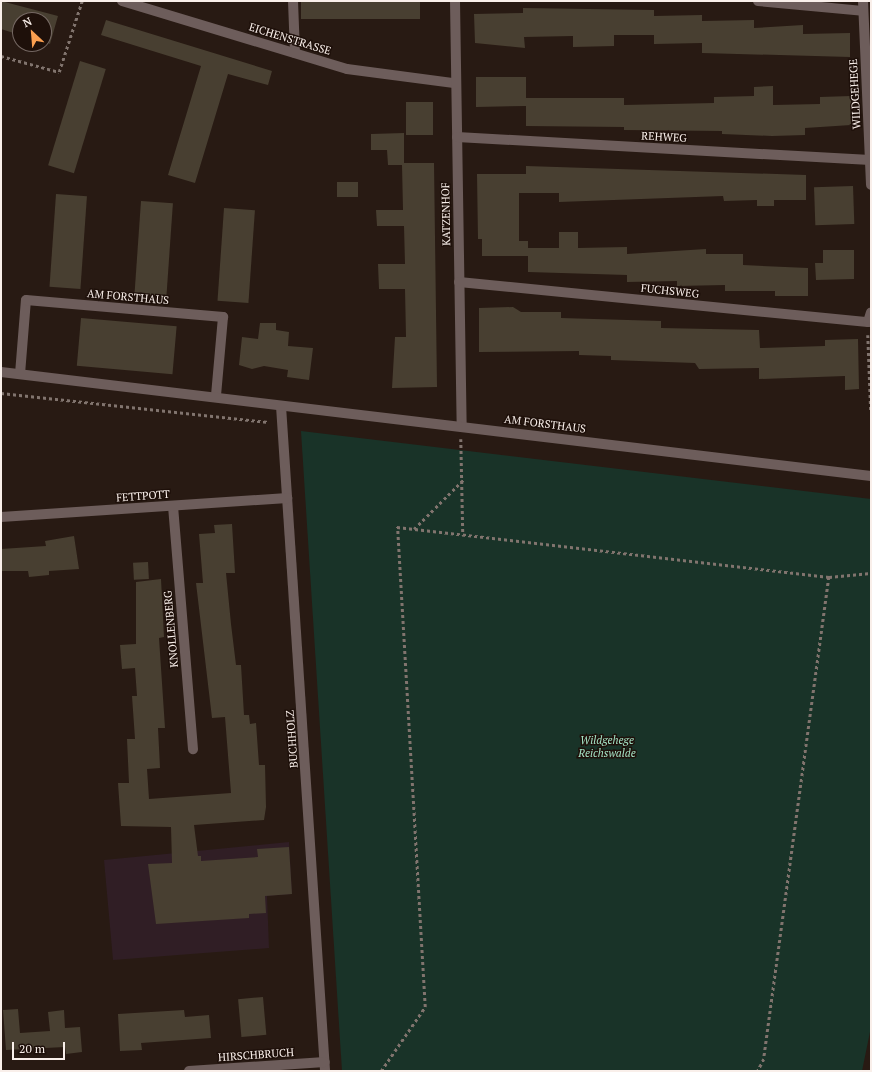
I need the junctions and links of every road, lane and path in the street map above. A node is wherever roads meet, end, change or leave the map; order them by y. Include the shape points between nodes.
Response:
1 (82, 1) edge
2 (122, 1) edge
3 (294, 1) edge
4 (455, 1) edge
5 (758, 1) edge
6 (151, 5) edge
7 (863, 6) edge
8 (294, 53) junction
9 (1, 56) edge
10 (454, 83) junction
11 (456, 137) junction
12 (870, 160) junction
13 (871, 185) edge
14 (458, 282) junction
15 (870, 317) edge
16 (1, 372) edge
17 (20, 374) junction
18 (1, 393) edge
19 (216, 396) junction
20 (281, 406) junction
21 (871, 412) edge
22 (282, 418) junction
23 (462, 426) junction
24 (461, 439) dead end
25 (871, 476) edge
26 (464, 479) junction
27 (287, 498) junction
28 (173, 506) junction
29 (1, 517) edge
30 (414, 529) junction
31 (463, 535) junction
32 (871, 573) edge
33 (829, 577) junction
34 (193, 749) dead end
35 (325, 1066) edge
36 (189, 1071) edge
37 (381, 1071) edge
38 (758, 1071) edge

1 - 9 path via 59,72
2 - 6 street, EICHENSTRASSE
3 - 8 street
4 - 10 street, KATZENHOF
5 - 7 street
6 - 8 street, EICHENSTRASSE
7 - 12 street, WILDGEHEGE
8 - 10 street, EICHENSTRASSE via 347,69
10 - 11 street, KATZENHOF
11 - 12 street, REHWEG
11 - 14 street, KATZENHOF
12 - 13 street, WILDGEHEGE
14 - 15 street, FUCHSWEG
14 - 23 street, KATZENHOF
15 - 21 path
16 - 17 street, AM FORSTHAUS
17 - 19 street, AM FORSTHAUS
17 - 19 street, AM FORSTHAUS via 26,300 223,317
18 - 22 path via 272,422
19 - 20 street, AM FORSTHAUS
20 - 22 street, BUCHHOLZ
20 - 23 street, AM FORSTHAUS
22 - 27 street, BUCHHOLZ
23 - 25 street, AM FORSTHAUS
24 - 26 path
26 - 30 path
26 - 31 path
27 - 28 street, FETTPOTT
27 - 35 street, BUCHHOLZ
28 - 29 street, FETTPOTT
28 - 34 street, KNOLLENBERG
30 - 31 path
30 - 37 path via 397,527 425,1007
31 - 33 path
32 - 33 path
33 - 38 path via 764,1059
35 - 36 street, HIRSCHBRUCH

